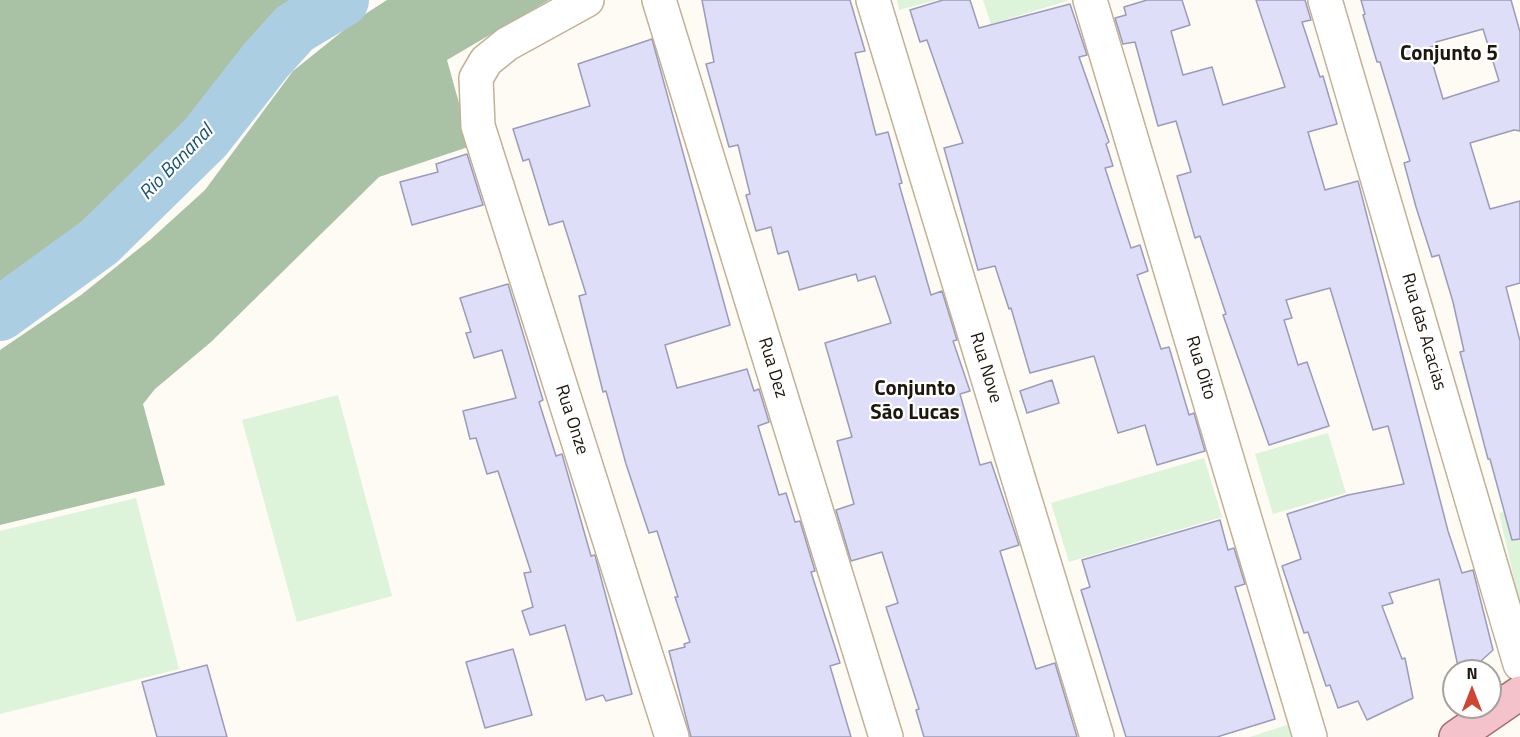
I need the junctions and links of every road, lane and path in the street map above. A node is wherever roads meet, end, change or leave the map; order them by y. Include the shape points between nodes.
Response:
1 (587, 0) edge
2 (659, 0) edge
3 (873, 0) edge
4 (1090, 0) edge
5 (1325, 0) edge
6 (1520, 664) edge
7 (1520, 693) edge
8 (672, 737) edge
9 (886, 737) edge
10 (1097, 737) edge
11 (1310, 737) edge
12 (1455, 737) edge

1 - 8 street, Rua Onze via 507,44 486,62 476,78 478,126
2 - 9 street, Rua Dez
3 - 10 street, Rua Nove
4 - 11 street, Rua Oito
5 - 6 street, Rua das Acacias
7 - 12 main road

